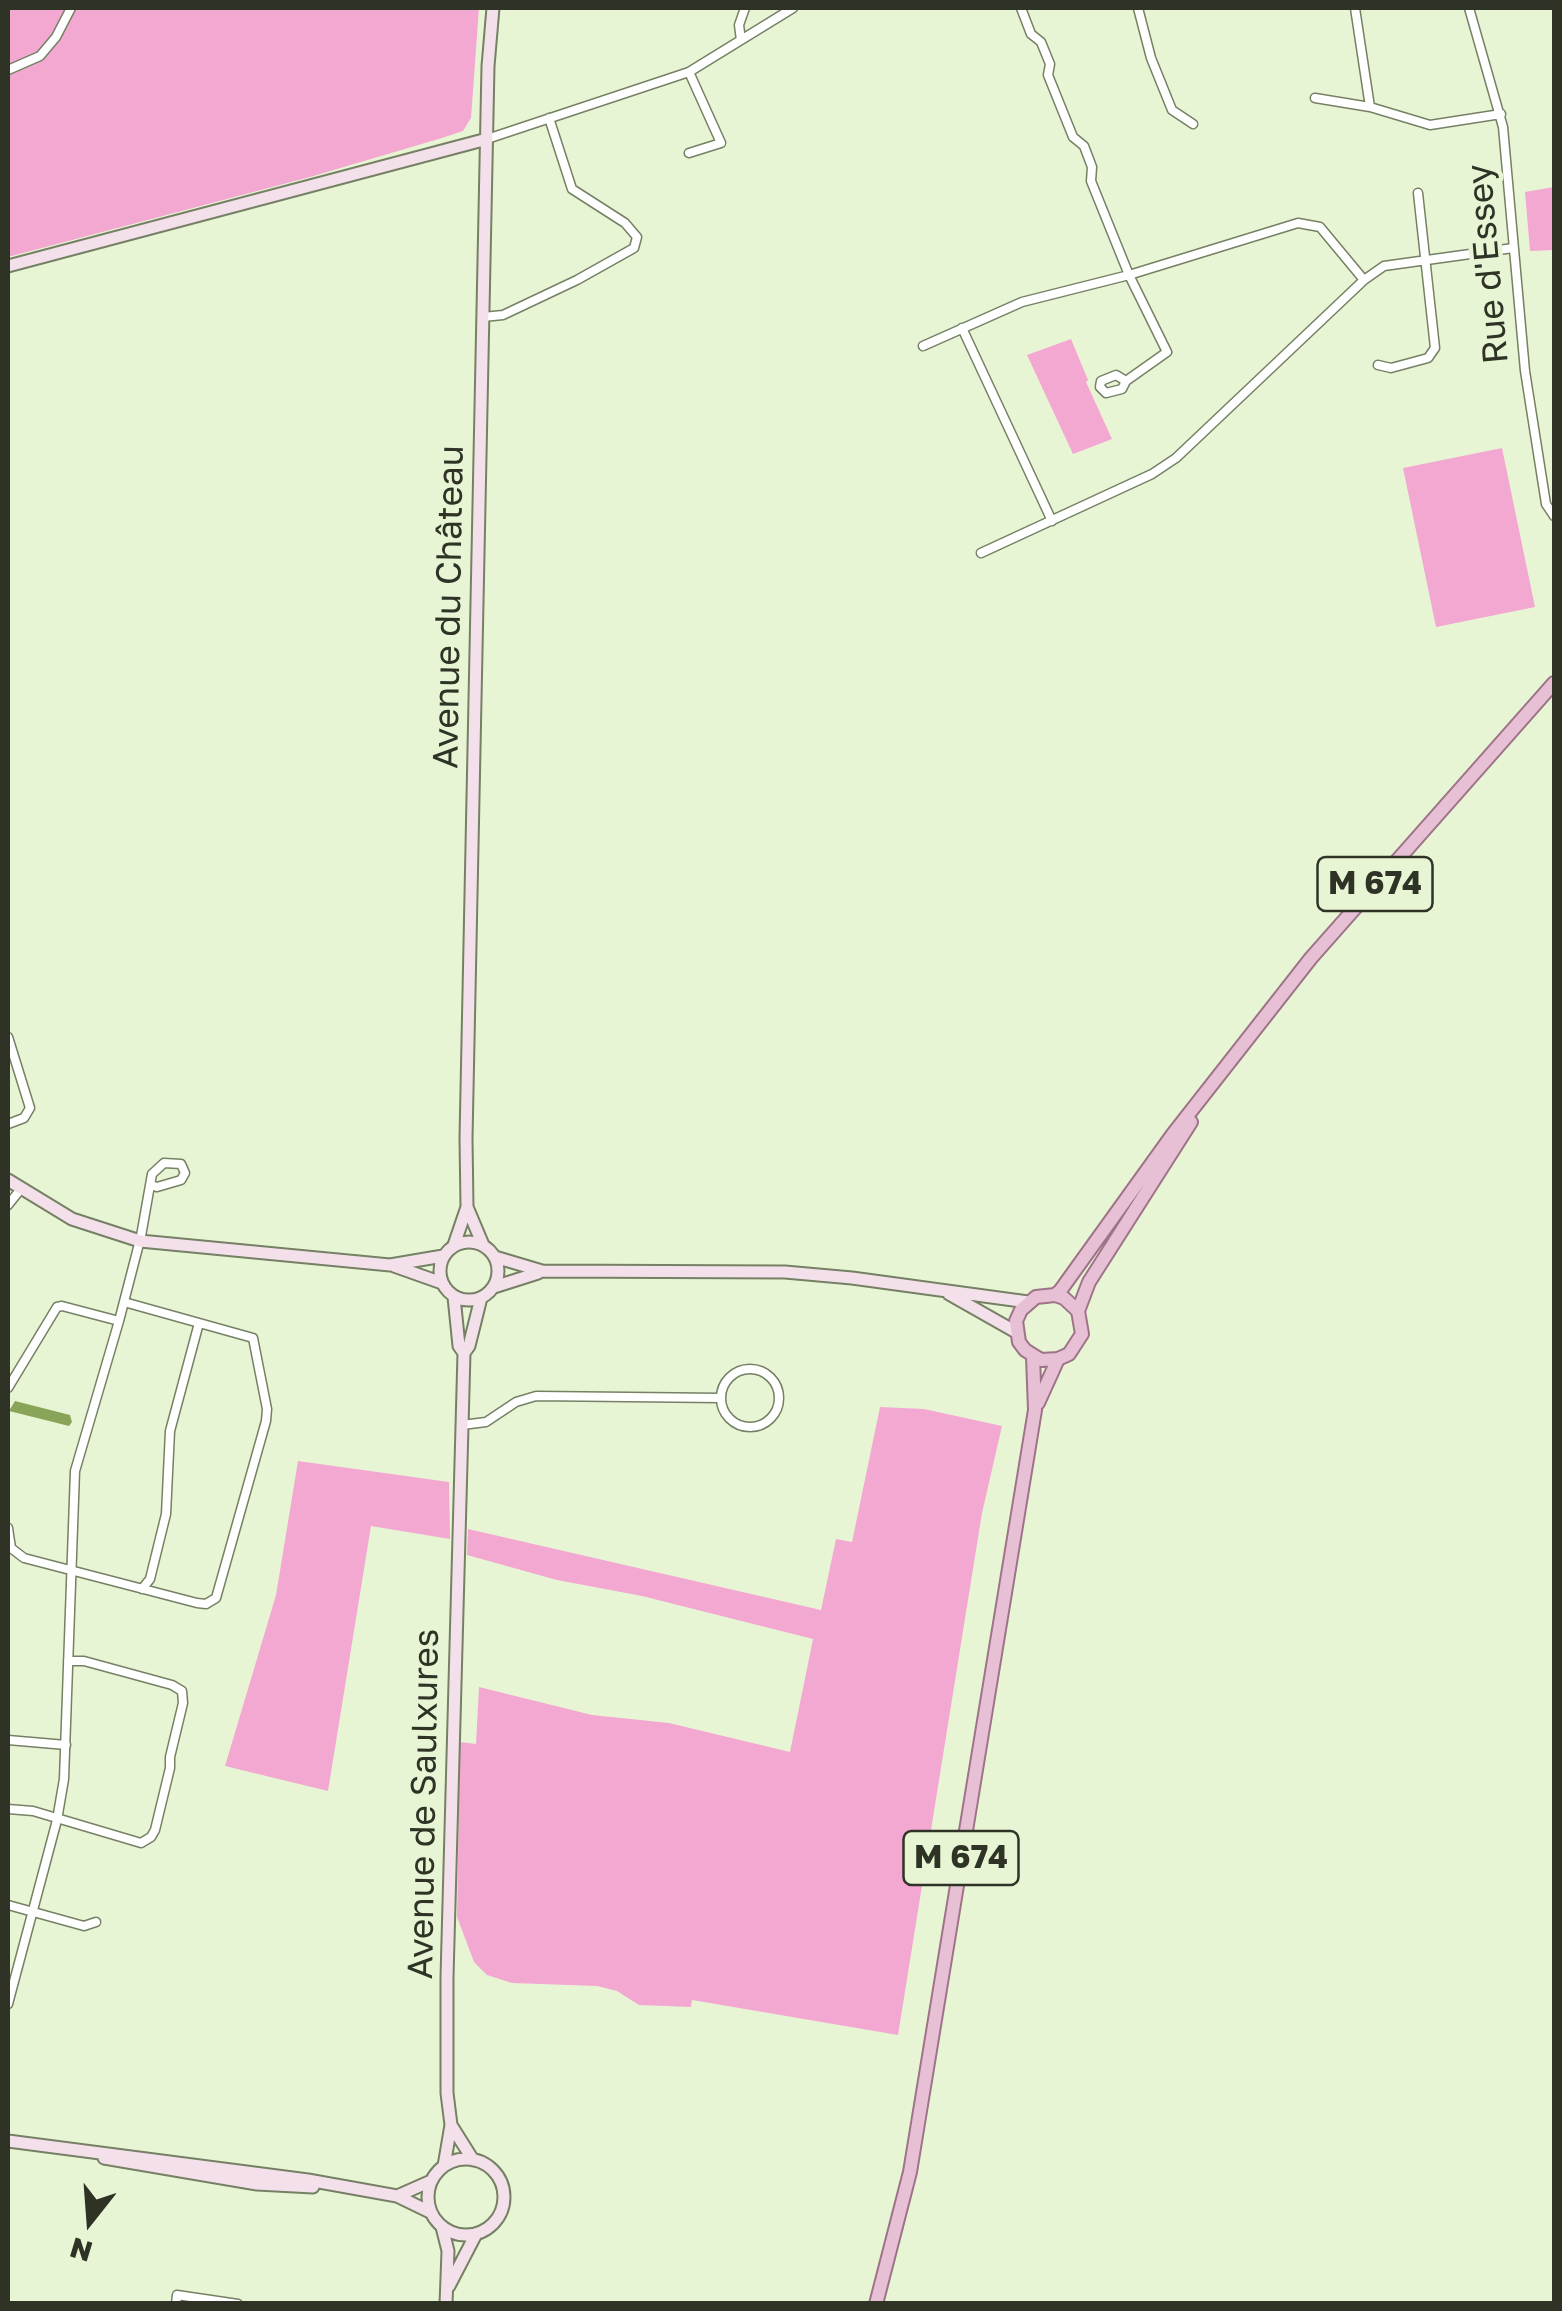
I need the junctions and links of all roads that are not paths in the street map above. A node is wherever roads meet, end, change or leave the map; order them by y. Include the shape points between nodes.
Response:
1 (71, 8) edge
2 (493, 8) edge
3 (744, 8) edge
4 (793, 8) edge
5 (1021, 8) edge
6 (1138, 8) edge
7 (1355, 8) edge
8 (1469, 8) edge
9 (741, 40) junction
10 (8, 70) edge
11 (689, 72) junction
12 (1315, 98) dead end
13 (1370, 107) junction
14 (1500, 114) junction
15 (549, 118) junction
16 (1193, 124) dead end
17 (487, 139) junction
18 (689, 153) dead end
19 (1418, 192) dead end
20 (1514, 248) junction
21 (1426, 259) junction
22 (8, 266) edge
23 (1129, 275) junction
24 (1364, 280) junction
25 (482, 316) junction
26 (962, 328) junction
27 (923, 346) dead end
28 (1378, 365) dead end
29 (1126, 381) dead end
30 (1554, 516) edge
31 (1052, 521) junction
32 (981, 554) dead end
33 (1554, 683) edge
34 (8, 1037) edge
35 (1208, 1094) junction
36 (8, 1124) edge
37 (8, 1180) edge
38 (151, 1185) junction
39 (20, 1190) junction
40 (8, 1205) edge
41 (466, 1207) junction
42 (140, 1242) junction
43 (454, 1245) junction
44 (483, 1245) junction
45 (443, 1256) junction
46 (494, 1257) junction
47 (390, 1265) junction
48 (542, 1271) junction
49 (442, 1284) junction
50 (494, 1286) junction
51 (946, 1292) junction
52 (1055, 1295) junction
53 (454, 1297) junction
54 (480, 1298) junction
55 (124, 1302) junction
56 (1028, 1302) junction
57 (1078, 1311) junction
58 (120, 1321) junction
59 (198, 1323) junction
60 (1016, 1332) junction
61 (464, 1352) junction
62 (1034, 1357) junction
63 (1058, 1360) junction
64 (8, 1388) edge
65 (721, 1398) junction
66 (1035, 1410) junction
67 (462, 1426) junction
68 (8, 1528) edge
69 (71, 1571) junction
70 (142, 1588) junction
71 (68, 1661) junction
72 (8, 1740) edge
73 (66, 1745) junction
74 (8, 1808) edge
75 (57, 1820) junction
76 (8, 1905) edge
77 (32, 1912) junction
78 (96, 1922) dead end
79 (8, 2004) edge
80 (451, 2125) junction
81 (8, 2140) edge
82 (36, 2145) junction
83 (474, 2160) junction
84 (444, 2166) junction
85 (242, 2170) junction
86 (183, 2174) junction
87 (431, 2181) junction
88 (330, 2186) junction
89 (397, 2196) junction
90 (430, 2212) junction
91 (442, 2227) junction
92 (476, 2234) junction
93 (447, 2297) edge
94 (176, 2304) edge
95 (238, 2304) edge
96 (876, 2304) edge

1 - 10 street via 40,56
2 - 17 main road, Avenue du Château
3 - 9 street
4 - 9 street
5 - 23 street via 1046,53 1048,76 1073,137 1084,146
6 - 16 street via 1172,110
7 - 13 street
8 - 14 street, Rue d'Essey
9 - 11 street
11 - 15 street
11 - 18 street via 720,143
12 - 13 street
13 - 14 street via 1430,125
14 - 20 street, Rue d'Essey
15 - 17 street
15 - 25 street via 572,190 624,223 637,236 634,248 503,314
17 - 22 main road
17 - 25 main road, Avenue du Château
19 - 21 street
20 - 21 street
20 - 30 street, Rue d'Essey via 1533,430
21 - 24 street via 1384,266
21 - 28 street via 1436,348 1428,358
23 - 24 street via 1298,223 1320,228
23 - 26 street via 1022,302
23 - 29 street via 1167,352
24 - 31 street via 1176,458
25 - 41 main road, Avenue du Château
26 - 27 street
26 - 31 street
31 - 32 street
33 - 35 main road, M 674 via 1311,958
34 - 36 street via 30,1108
35 - 52 main road, M 674
35 - 57 main road, M 674 via 1088,1282
37 - 39 main road
38 - 38 street via 158,1166 181,1164 181,1180
38 - 42 street
39 - 40 street
39 - 42 main road via 72,1219
41 - 43 main road, Avenue du Château
41 - 44 main road, Avenue du Château
42 - 47 main road
42 - 55 street
43 - 44 main road
43 - 45 main road
44 - 46 main road
45 - 47 main road
45 - 49 main road
46 - 48 main road
46 - 50 main road
47 - 49 main road
48 - 50 main road
48 - 51 main road via 785,1272
49 - 53 main road
50 - 54 main road
51 - 56 main road
51 - 60 main road
52 - 56 main road
52 - 57 main road
53 - 54 main road
53 - 61 main road
54 - 61 main road
55 - 58 street
55 - 59 street
56 - 60 main road
57 - 63 main road via 1077,1346
58 - 64 street via 57,1308
58 - 69 street via 75,1471
59 - 70 street via 170,1430 166,1514
59 - 70 street via 253,1338 266,1421 216,1598 206,1604
60 - 62 main road
61 - 67 main road
62 - 63 main road
62 - 66 main road, M 674
63 - 66 main road, M 674
65 - 65 street via 730,1376 753,1369 774,1380 780,1403 767,1422 744,1427 730,1420
65 - 67 street via 536,1396 486,1422
66 - 96 main road, M 674 via 910,2172
67 - 80 main road, Avenue de Saulxures via 447,1977
68 - 69 street via 17,1555
69 - 70 street
69 - 71 street
71 - 73 street
71 - 75 street via 172,1684 182,1691 183,1703 152,1837 132,1841
72 - 73 street
73 - 75 street
74 - 75 street
75 - 77 street
76 - 77 street
77 - 78 street via 84,1926
77 - 79 street
80 - 83 main road
80 - 84 main road
81 - 82 main road
82 - 85 main road
82 - 86 main road
83 - 84 main road
83 - 92 main road via 496,2174 504,2193 494,2223
84 - 87 main road
85 - 86 main road
85 - 88 main road
86 - 88 main road
87 - 89 main road
87 - 90 main road
88 - 89 main road
89 - 90 main road
90 - 91 main road
91 - 92 main road
91 - 93 main road
92 - 93 main road
94 - 95 street via 178,2296

